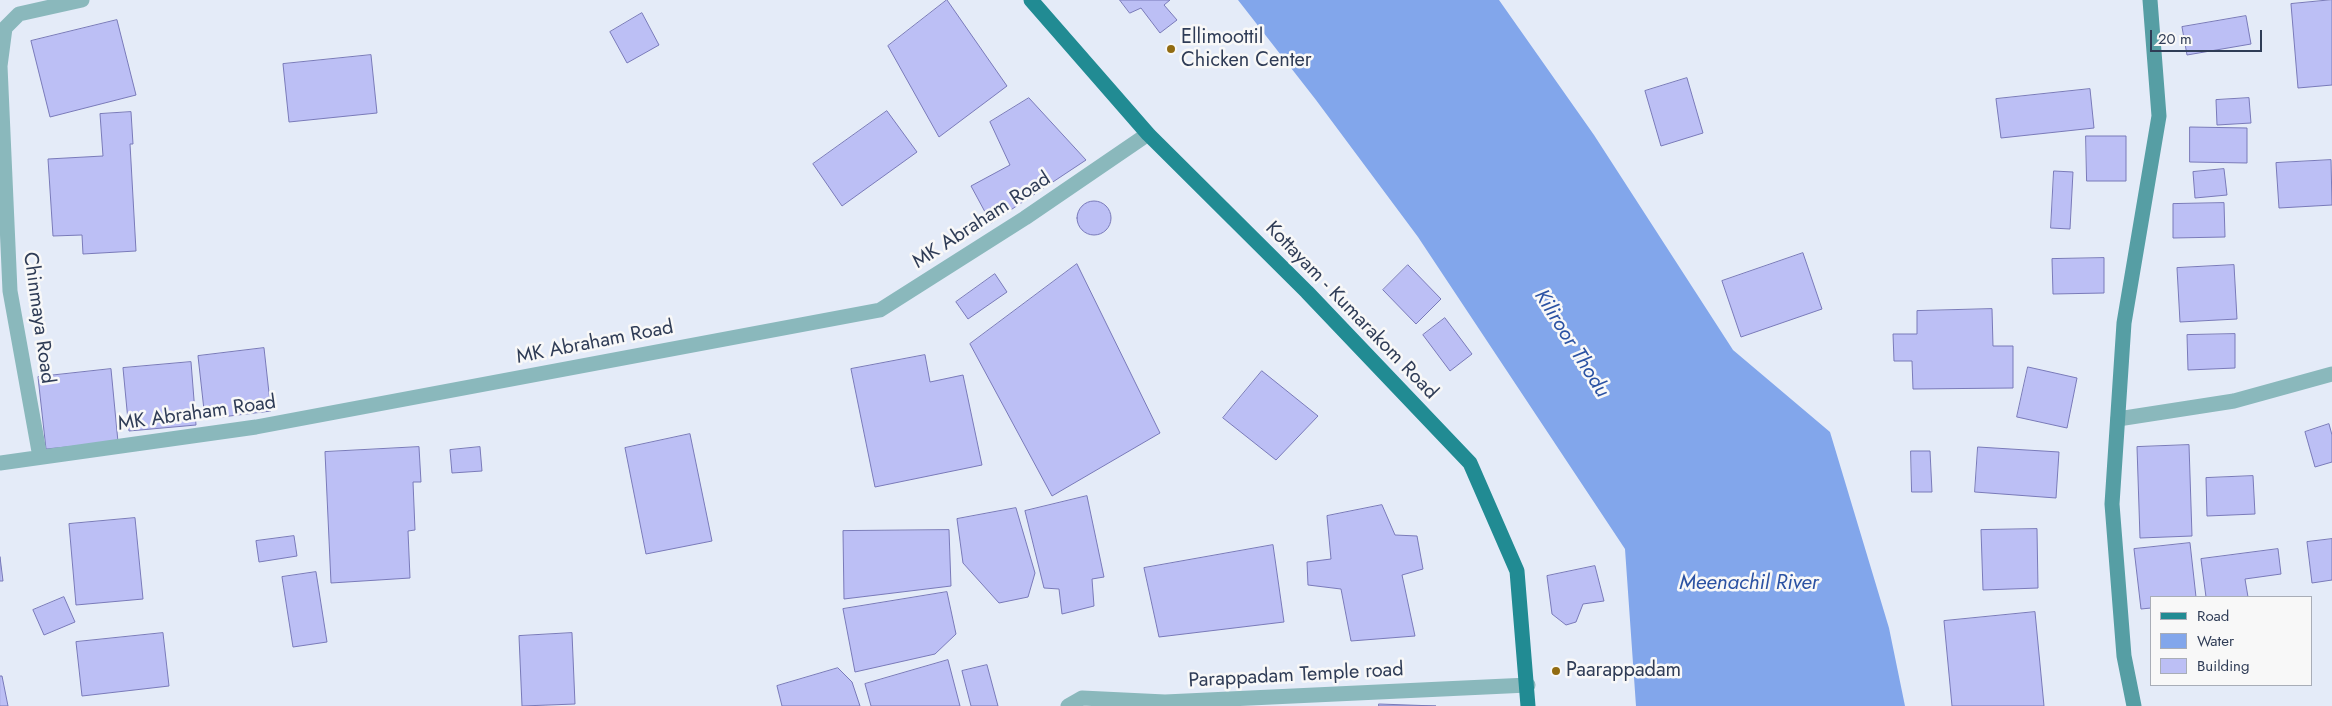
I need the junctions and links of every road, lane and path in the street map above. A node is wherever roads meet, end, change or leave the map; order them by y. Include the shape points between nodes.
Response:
1 (82, 0) edge
2 (1031, 0) edge
3 (2150, 0) edge
4 (1148, 134) junction
5 (2332, 374) edge
6 (2118, 419) junction
7 (40, 457) junction
8 (0, 463) edge
9 (1528, 685) junction
10 (1068, 706) edge
11 (1528, 706) edge
12 (2134, 706) edge

1 - 7 street, Chinmaya Road via 18,14 4,28 0,66 10,291
2 - 4 main road, Kottayam - Kumarakom Road
3 - 6 street via 2159,116 2124,323
4 - 7 street, MK Abraham Road via 1025,218 880,310 256,427
4 - 9 main road, Kottayam - Kumarakom Road via 1307,292 1470,463 1517,571
5 - 6 street via 2234,401
6 - 12 street via 2112,504 2124,656
7 - 8 street, MK Abraham Road
9 - 10 street, Parappadam Temple road via 1164,702 1082,698
9 - 11 main road, Kottayam - Kumarakom Road

